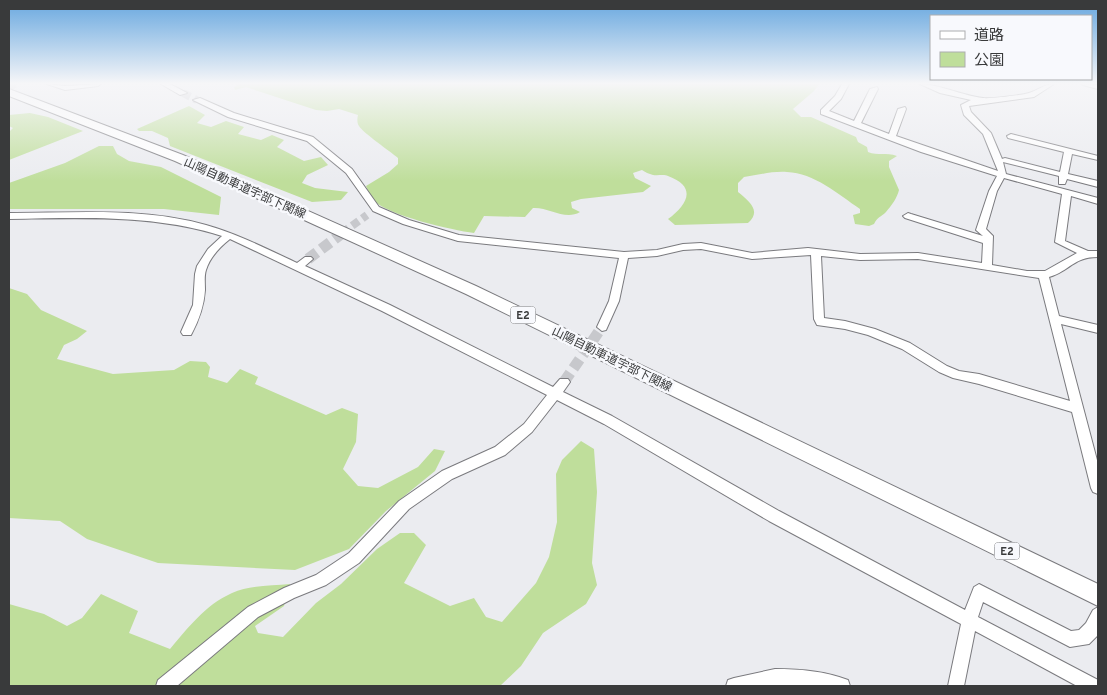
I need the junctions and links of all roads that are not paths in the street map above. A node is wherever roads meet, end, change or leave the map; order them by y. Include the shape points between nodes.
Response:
1 (74, 116) edge
2 (236, 116) edge
3 (835, 116) edge
4 (860, 116) edge
5 (899, 116) edge
6 (972, 116) edge
7 (856, 125) junction
8 (1011, 136) dead end
9 (891, 138) junction
10 (1068, 151) junction
11 (1098, 158) edge
12 (1005, 160) dead end
13 (1002, 175) junction
14 (1064, 176) junction
15 (1098, 184) edge
16 (1063, 192) junction
17 (1098, 201) edge
18 (376, 209) junction
19 (367, 215) tunnel mouth
20 (9, 216) edge
21 (908, 216) dead end
22 (229, 235) junction
23 (987, 241) junction
24 (816, 252) junction
25 (1093, 254) edge
26 (624, 255) junction
27 (308, 259) tunnel mouth
28 (987, 266) junction
29 (298, 267) junction
30 (1043, 275) junction
31 (1055, 319) junction
32 (602, 327) tunnel mouth
33 (1098, 329) edge
34 (187, 332) dead end
35 (560, 388) junction
36 (1078, 409) junction
37 (1098, 488) edge
38 (1098, 595) edge
39 (1098, 615) edge
40 (969, 621) junction
41 (164, 686) edge
42 (734, 686) edge
43 (842, 686) edge
44 (956, 686) edge
45 (1093, 686) edge

1 - 38 highway, 山陽自動車道宇部下関線 / E2 via 256,192 471,290
2 - 18 street via 319,144 349,171
3 - 7 street
4 - 7 street
5 - 9 street
6 - 13 street via 987,133
7 - 9 street
8 - 10 street
9 - 13 street
10 - 11 street
10 - 14 street
12 - 14 street
13 - 16 street
13 - 23 street via 993,191 981,230 988,236
14 - 15 street
14 - 16 street
16 - 17 street
16 - 25 street via 1060,242
18 - 19 street
18 - 26 street via 458,238
20 - 22 street via 146,217 196,224
21 - 23 street
22 - 29 street
22 - 34 street via 216,245 200,273 198,306
23 - 28 street
24 - 26 street via 752,256 700,246
24 - 28 street via 860,257 918,256
24 - 36 street via 821,322 871,332 906,346 957,375
25 - 30 street via 1079,254
26 - 32 street via 617,293
27 - 29 street
28 - 30 street
29 - 35 street
30 - 31 street
31 - 33 street
31 - 36 street
35 - 40 street via 774,516
35 - 41 street via 528,428 500,452 447,475 404,504 354,558 321,580 252,612
36 - 37 street
39 - 40 street via 1092,630 1083,638 1070,639 979,592
40 - 44 street
40 - 45 street
42 - 43 street via 775,676 799,677

